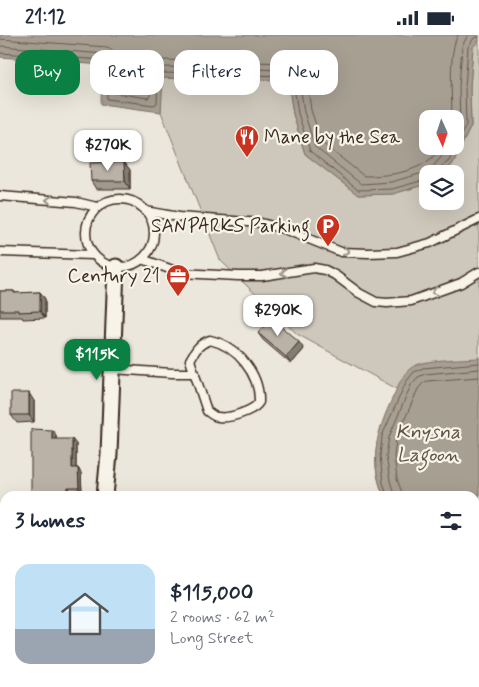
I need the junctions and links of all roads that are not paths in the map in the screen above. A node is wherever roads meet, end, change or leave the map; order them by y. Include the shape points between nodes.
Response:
1 (0, 196) edge
2 (97, 207) junction
3 (145, 211) junction
4 (479, 219) edge
5 (0, 252) edge
6 (93, 255) junction
7 (142, 259) junction
8 (116, 267) junction
9 (479, 272) edge
10 (112, 369) junction
11 (195, 373) junction
12 (105, 491) edge

2 -> 1 lane via 76,202
2 - 3 lane via 127,200
2 - 6 lane via 90,215 85,236
3 -> 4 lane via 261,223 341,252 368,253 397,252 430,243
3 - 7 lane via 154,230 149,251
5 - 6 lane
6 - 8 lane
7 - 8 lane via 125,267
9 -> 7 lane via 461,283 411,301 387,303 376,302 320,269 262,276 181,273
8 - 10 street
10 - 11 lane
10 - 12 street
11 - 11 lane via 190,360 196,347 210,340 217,341 249,368 260,395 259,402 252,410 212,416 204,405

